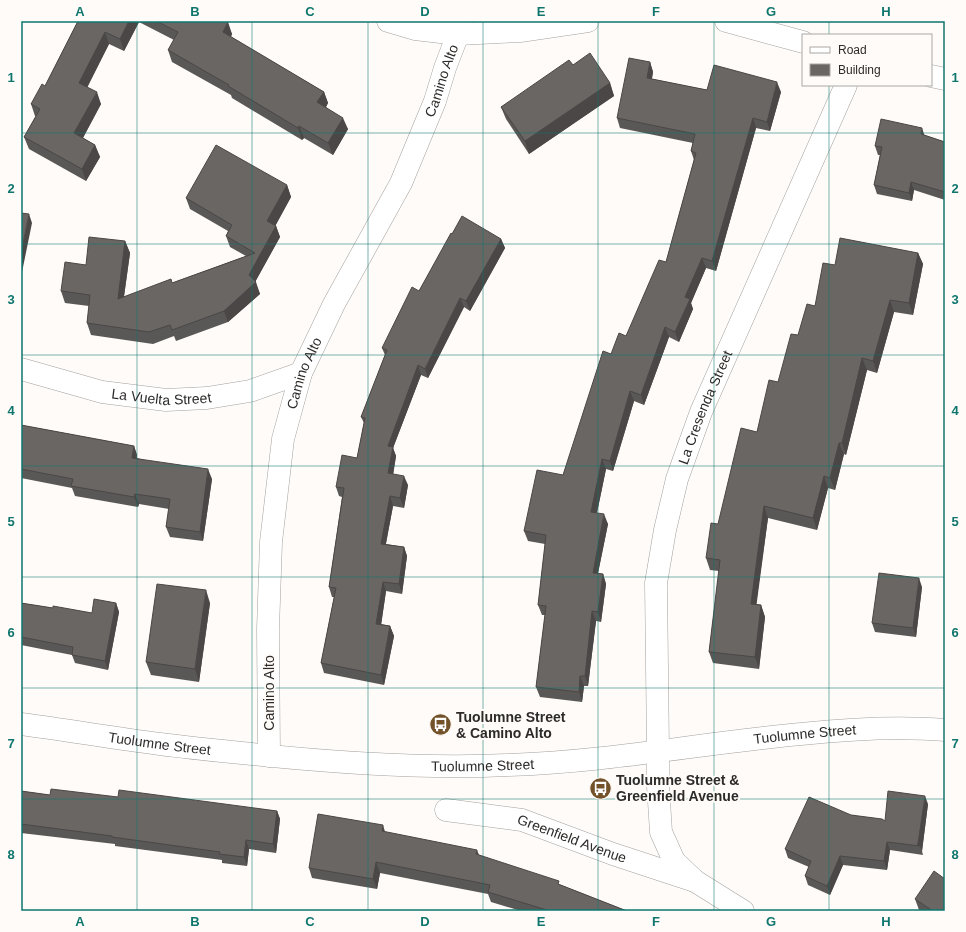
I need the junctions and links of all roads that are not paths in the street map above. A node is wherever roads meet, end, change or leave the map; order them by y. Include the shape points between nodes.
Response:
1 (388, 21) edge
2 (588, 21) edge
3 (726, 21) edge
4 (459, 28) edge
5 (802, 42) edge
6 (932, 76) edge
7 (945, 79) edge
8 (846, 86) edge
9 (21, 369) edge
10 (301, 372) junction
11 (21, 724) edge
12 (945, 730) edge
13 (658, 751) junction
14 (269, 756) junction
15 (446, 810) dead end
16 (695, 881) junction
17 (742, 911) edge

1 - 4 street via 415,29
2 - 4 street via 520,31
3 - 5 street
4 - 10 street, Camino Alto via 435,101 401,183 334,304
6 - 7 street
8 - 13 street, La Cresenda Street via 701,412 677,479 656,583
9 - 10 street, La Vuelta Street via 102,392 166,400 207,398 250,391
10 - 14 street, Camino Alto via 283,439 271,542 268,629
11 - 14 street, Tuolumne Street via 162,745
12 - 13 street, Tuolumne Street via 844,730
13 - 14 street, Tuolumne Street via 590,759 461,766 367,764
13 - 16 street, Greenfield Avenue via 661,832 674,861
15 - 16 street, Greenfield Avenue via 522,820
16 - 17 street, Greenfield Avenue

